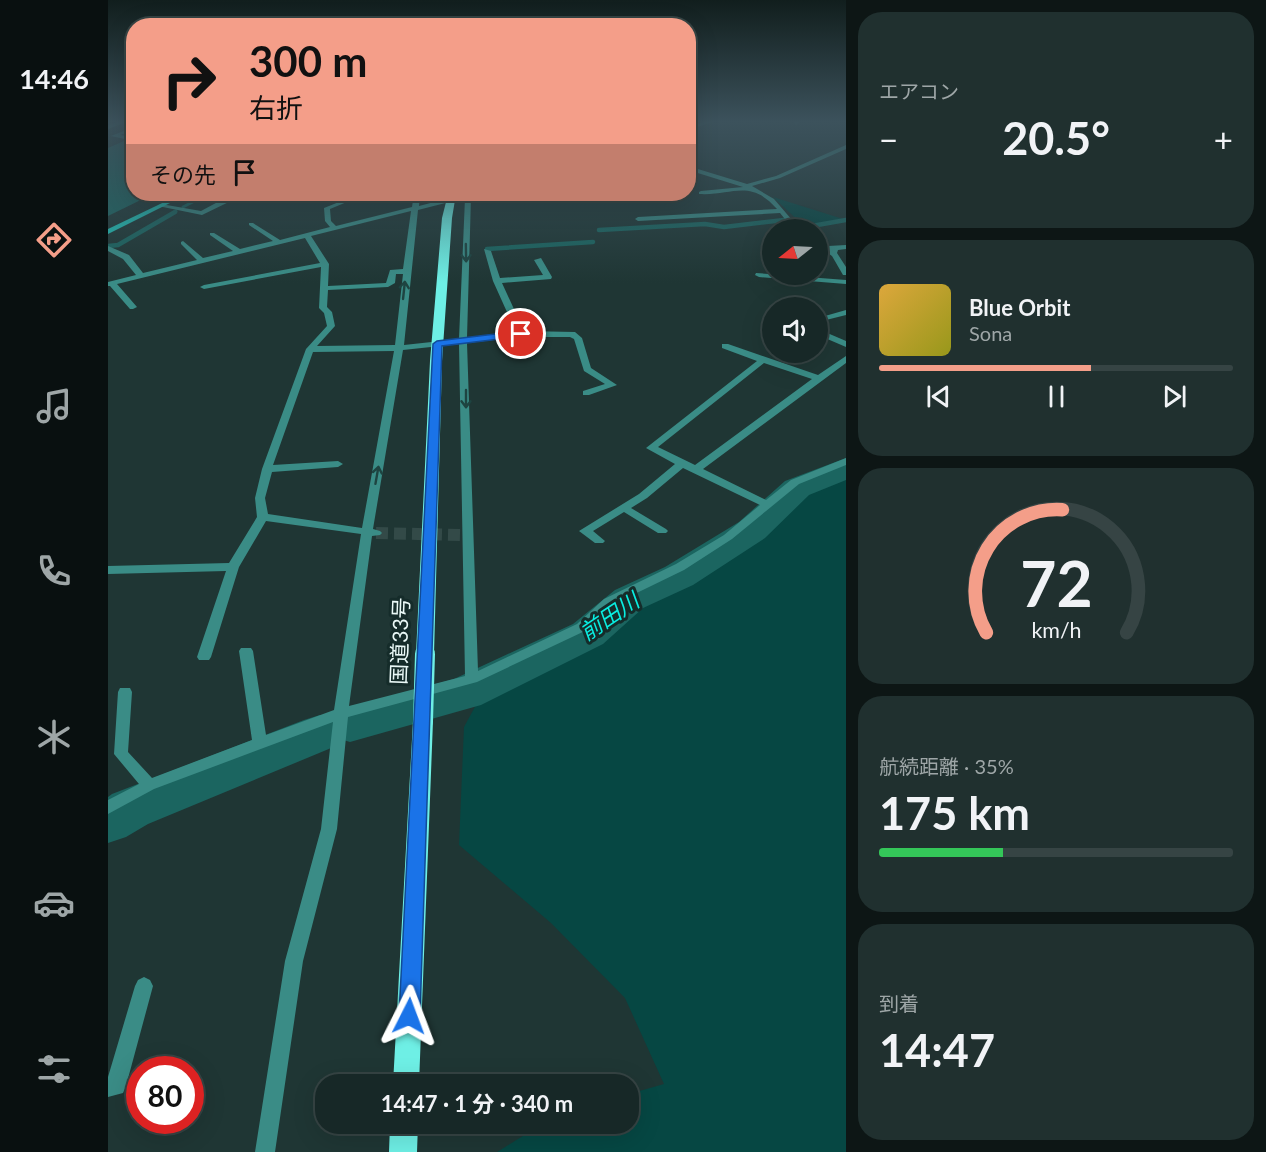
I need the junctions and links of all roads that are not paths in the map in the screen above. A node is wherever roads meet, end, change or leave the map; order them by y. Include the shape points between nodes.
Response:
1 (713, 176) edge
2 (781, 176) edge
3 (748, 187) junction
4 (701, 193) dead end
5 (171, 201) edge
6 (225, 201) edge
7 (346, 201) edge
8 (416, 201) edge
9 (434, 201) edge
10 (449, 201) edge
11 (471, 201) edge
12 (161, 206) junction
13 (416, 208) junction
14 (782, 211) junction
15 (638, 219) dead end
16 (788, 219) edge
17 (251, 224) dead end
18 (335, 228) junction
19 (108, 232) edge
20 (212, 234) dead end
21 (306, 236) junction
22 (279, 242) junction
23 (183, 243) dead end
24 (846, 247) edge
25 (108, 248) edge
26 (828, 250) edge
27 (486, 251) dead end
28 (239, 252) junction
29 (538, 260) dead end
30 (202, 261) junction
31 (846, 263) edge
32 (325, 264) junction
33 (406, 271) junction
34 (846, 273) edge
35 (759, 275) dead end
36 (141, 276) junction
37 (496, 281) junction
38 (846, 282) edge
39 (110, 283) edge
40 (204, 287) dead end
41 (325, 288) junction
42 (133, 307) dead end
43 (845, 311) edge
44 (828, 317) edge
45 (521, 334) junction
46 (828, 336) edge
47 (463, 340) junction
48 (437, 344) junction
49 (846, 344) edge
50 (726, 346) dead end
51 (399, 348) junction
52 (310, 349) junction
53 (762, 359) edge
54 (846, 359) edge
55 (762, 362) edge
56 (773, 363) edge
57 (819, 378) junction
58 (586, 393) dead end
59 (846, 461) edge
60 (682, 463) junction
61 (338, 465) dead end
62 (267, 469) junction
63 (697, 470) junction
64 (766, 504) junction
65 (624, 508) junction
66 (263, 517) junction
67 (662, 531) dead end
68 (371, 533) junction
69 (599, 541) dead end
70 (232, 567) junction
71 (108, 570) edge
72 (246, 651) dead end
73 (204, 657) dead end
74 (472, 679) junction
75 (125, 692) dead end
76 (341, 713) junction
77 (260, 743) junction
78 (149, 785) junction
79 (108, 808) edge
80 (144, 987) dead end
81 (406, 1074) edge
82 (108, 1087) edge
83 (404, 1134) edge
84 (265, 1152) edge
85 (403, 1152) edge

1 - 3 street
2 - 3 street
3 - 4 street
3 - 14 street via 772,200
5 - 12 main road
6 - 12 street via 202,213
7 - 18 street via 327,208 328,221
8 - 13 street
9 - 13 street
10 - 48 highway, 国道33号
11 -> 47 street
12 - 19 main road
13 - 18 street
13 - 33 street
14 - 15 street
14 - 16 street
17 - 22 street
18 - 21 street
20 - 28 street
21 - 22 street
21 - 32 street
22 - 28 street
23 - 30 street
24 - 31 street via 830,248
25 - 36 street via 126,257
26 - 34 street
27 - 37 street
28 - 30 street
29 - 37 street via 548,277
30 - 36 street
32 - 40 street
32 - 41 street
33 - 41 street via 393,272 388,285
51 -> 33 street
35 - 38 street
36 - 39 street
37 - 45 street
39 - 42 street
41 - 52 street via 323,308 331,326
43 - 44 street
45 - 47 street
45 - 58 street via 572,334 578,338 587,369 612,385
46 - 49 street
47 - 48 street
47 -> 74 street via 465,535
48 - 51 street
48 - 81 highway, 国道33号, bridge
50 - 53 street
51 - 52 street
68 -> 51 street
52 - 62 street
54 - 57 street
55 - 60 street via 651,448
56 - 57 street
57 - 63 street
59 - 64 street via 795,482
60 - 63 street
60 - 65 street
61 - 62 street
62 - 66 street via 260,498
63 - 64 street
64 - 74 street via 741,528 680,567 608,602 582,627
65 - 67 street
65 - 69 street via 585,531
66 - 68 street
66 - 70 street
68 - 76 street
70 - 71 street
70 - 73 street
72 - 77 street
74 - 76 street
75 - 78 street via 122,754
76 - 77 street
76 - 84 street via 329,829 294,961
77 - 78 street
78 - 79 street
80 - 82 street via 116,1086
83 - 85 highway

